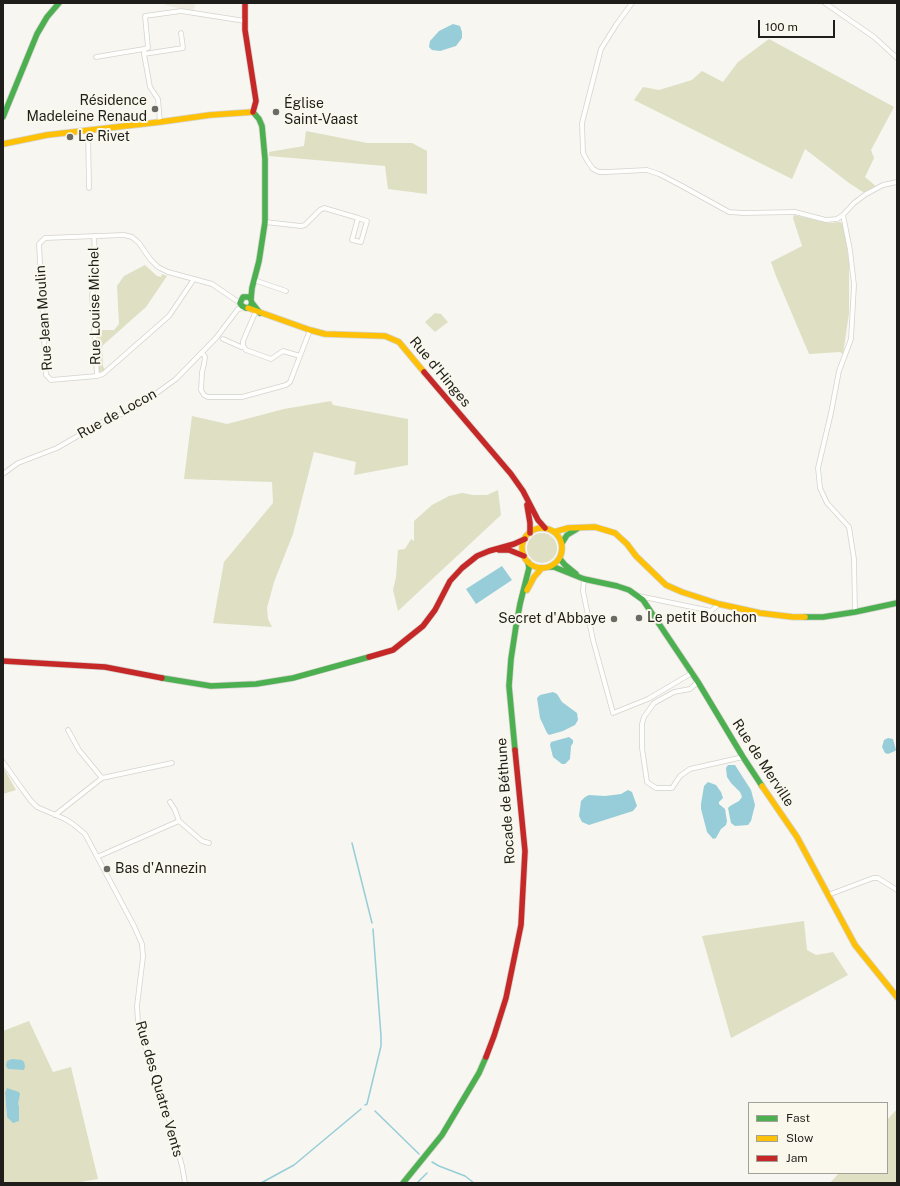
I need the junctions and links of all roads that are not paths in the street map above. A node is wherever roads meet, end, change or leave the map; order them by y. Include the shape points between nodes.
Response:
1 (59, 3) edge
2 (245, 3) edge
3 (632, 3) edge
4 (825, 3) edge
5 (245, 21) junction
6 (181, 33) dead end
7 (144, 49) junction
8 (144, 54) junction
9 (96, 57) dead end
10 (897, 58) edge
11 (253, 112) junction
12 (3, 117) edge
13 (160, 122) junction
14 (88, 130) junction
15 (3, 144) edge
16 (897, 182) edge
17 (89, 188) dead end
18 (844, 215) junction
19 (358, 218) junction
20 (265, 222) junction
21 (94, 236) junction
22 (194, 279) junction
23 (254, 280) junction
24 (286, 291) dead end
25 (246, 302) junction
26 (258, 312) junction
27 (310, 330) junction
28 (223, 339) dead end
29 (244, 347) junction
30 (202, 352) junction
31 (300, 356) junction
32 (96, 376) junction
33 (3, 474) edge
34 (523, 491) junction
35 (545, 528) junction
36 (579, 528) junction
37 (554, 532) junction
38 (530, 533) junction
39 (525, 539) junction
40 (562, 543) junction
41 (489, 551) junction
42 (524, 556) junction
43 (560, 558) junction
44 (528, 562) junction
45 (550, 567) junction
46 (542, 568) junction
47 (582, 578) junction
48 (638, 596) junction
49 (520, 604) junction
50 (719, 604) junction
51 (897, 604) edge
52 (856, 612) junction
53 (3, 661) edge
54 (692, 672) junction
55 (698, 682) junction
56 (68, 730) dead end
57 (743, 757) junction
58 (3, 762) edge
59 (172, 763) dead end
60 (102, 778) junction
61 (170, 802) dead end
62 (55, 815) junction
63 (179, 821) junction
64 (209, 843) dead end
65 (97, 856) junction
66 (897, 890) edge
67 (828, 895) junction
68 (897, 998) edge
69 (185, 1183) edge
70 (403, 1183) edge

1 - 12 main road via 36,34
2 - 5 main road
3 - 18 street via 601,49 582,123 583,153 593,169 599,172 647,170 729,212 795,212 826,220
4 - 10 street via 874,37
5 - 7 street via 181,11 145,16 148,48
5 - 11 main road via 256,101
6 - 8 street via 183,48
7 - 8 street
7 - 9 street
8 - 13 street via 150,87 158,99
11 - 13 main road
11 - 20 main road via 260,119 262,126
13 - 14 main road
14 - 15 main road
14 - 17 street
16 - 18 street via 883,185 866,194
18 - 52 street via 854,285 851,339 839,371 818,468 820,488 827,503 849,527 854,559
19 - 19 street via 368,221 361,242 352,240
19 - 20 street via 324,208 301,226
20 - 23 main road
21 - 22 street, Rue Jean Moulin via 132,237 158,267
21 - 32 street, Rue Louise Michel via 96,280 92,295
21 - 32 street, Rue Jean Moulin via 45,238 39,244 46,375 51,380
22 - 25 street, Rue Jean Moulin via 212,284 233,298
22 - 32 street, Rue Jean Moulin via 169,316 112,367
23 - 24 street
23 - 25 main road
25 - 26 main road
25 - 30 street, Rue de Locon via 236,308 216,338
26 - 27 main road, Rue d'Hinges
26 - 29 street via 243,341
27 - 31 street
27 - 34 main road, Rue d'Hinges via 325,334 385,336 399,342
28 - 29 street
29 - 31 street via 271,360 283,350
30 - 31 street via 205,357 201,390 208,397 242,397 286,385 290,382
30 - 33 street, Rue de Locon via 176,379 143,403 56,448 18,463
34 - 35 main road, Rue d'Hinges
34 - 38 main road, Rue d'Hinges via 529,510
35 - 37 main road
35 - 38 main road
36 - 37 main road
36 - 40 main road via 567,535
36 - 50 main road via 595,527 615,533 666,585
37 - 40 main road
38 - 39 main road
39 - 41 main road
39 - 42 main road via 522,550
40 - 43 main road
41 - 42 main road via 509,550
41 - 53 main road via 477,556 458,572 423,626 393,650 293,678 256,684 211,686 112,668
42 - 44 main road
43 - 45 main road
43 - 47 main road, Rue de Merville
44 - 46 main road via 532,566
44 - 49 main road, Rocade de Béthune via 529,568
45 - 46 main road
45 - 47 main road, Rue de Merville
46 - 49 main road, Rocade de Béthune via 534,577
47 - 48 main road, Rue de Merville via 617,586
47 - 54 street via 593,640 613,713 648,699
48 - 50 street via 711,611
48 - 54 main road, Rue de Merville
49 - 70 main road, Rocade de Béthune via 509,686 525,851 521,925 516,951 506,998 479,1073 442,1135
50 - 52 main road via 793,617 823,617
51 - 52 main road
54 - 55 main road, Rue de Merville
55 - 57 main road, Rue de Merville
55 - 57 street via 690,689 674,692 654,703 644,717 642,748 647,782 656,788 672,788 680,776 690,769
56 - 60 street via 79,750
57 - 67 main road, Rue de Merville via 797,837
58 - 62 street, Rue des Quatre Vents via 31,801
59 - 60 street
60 - 62 street
61 - 63 street
62 - 65 street, Rue des Quatre Vents via 73,824 85,834
63 - 64 street via 202,841
63 - 65 street
65 - 69 street, Rue des Quatre Vents via 142,944 138,1021 168,1116
66 - 67 street via 878,878 873,878
67 - 68 main road, Rue de Merville via 855,945

